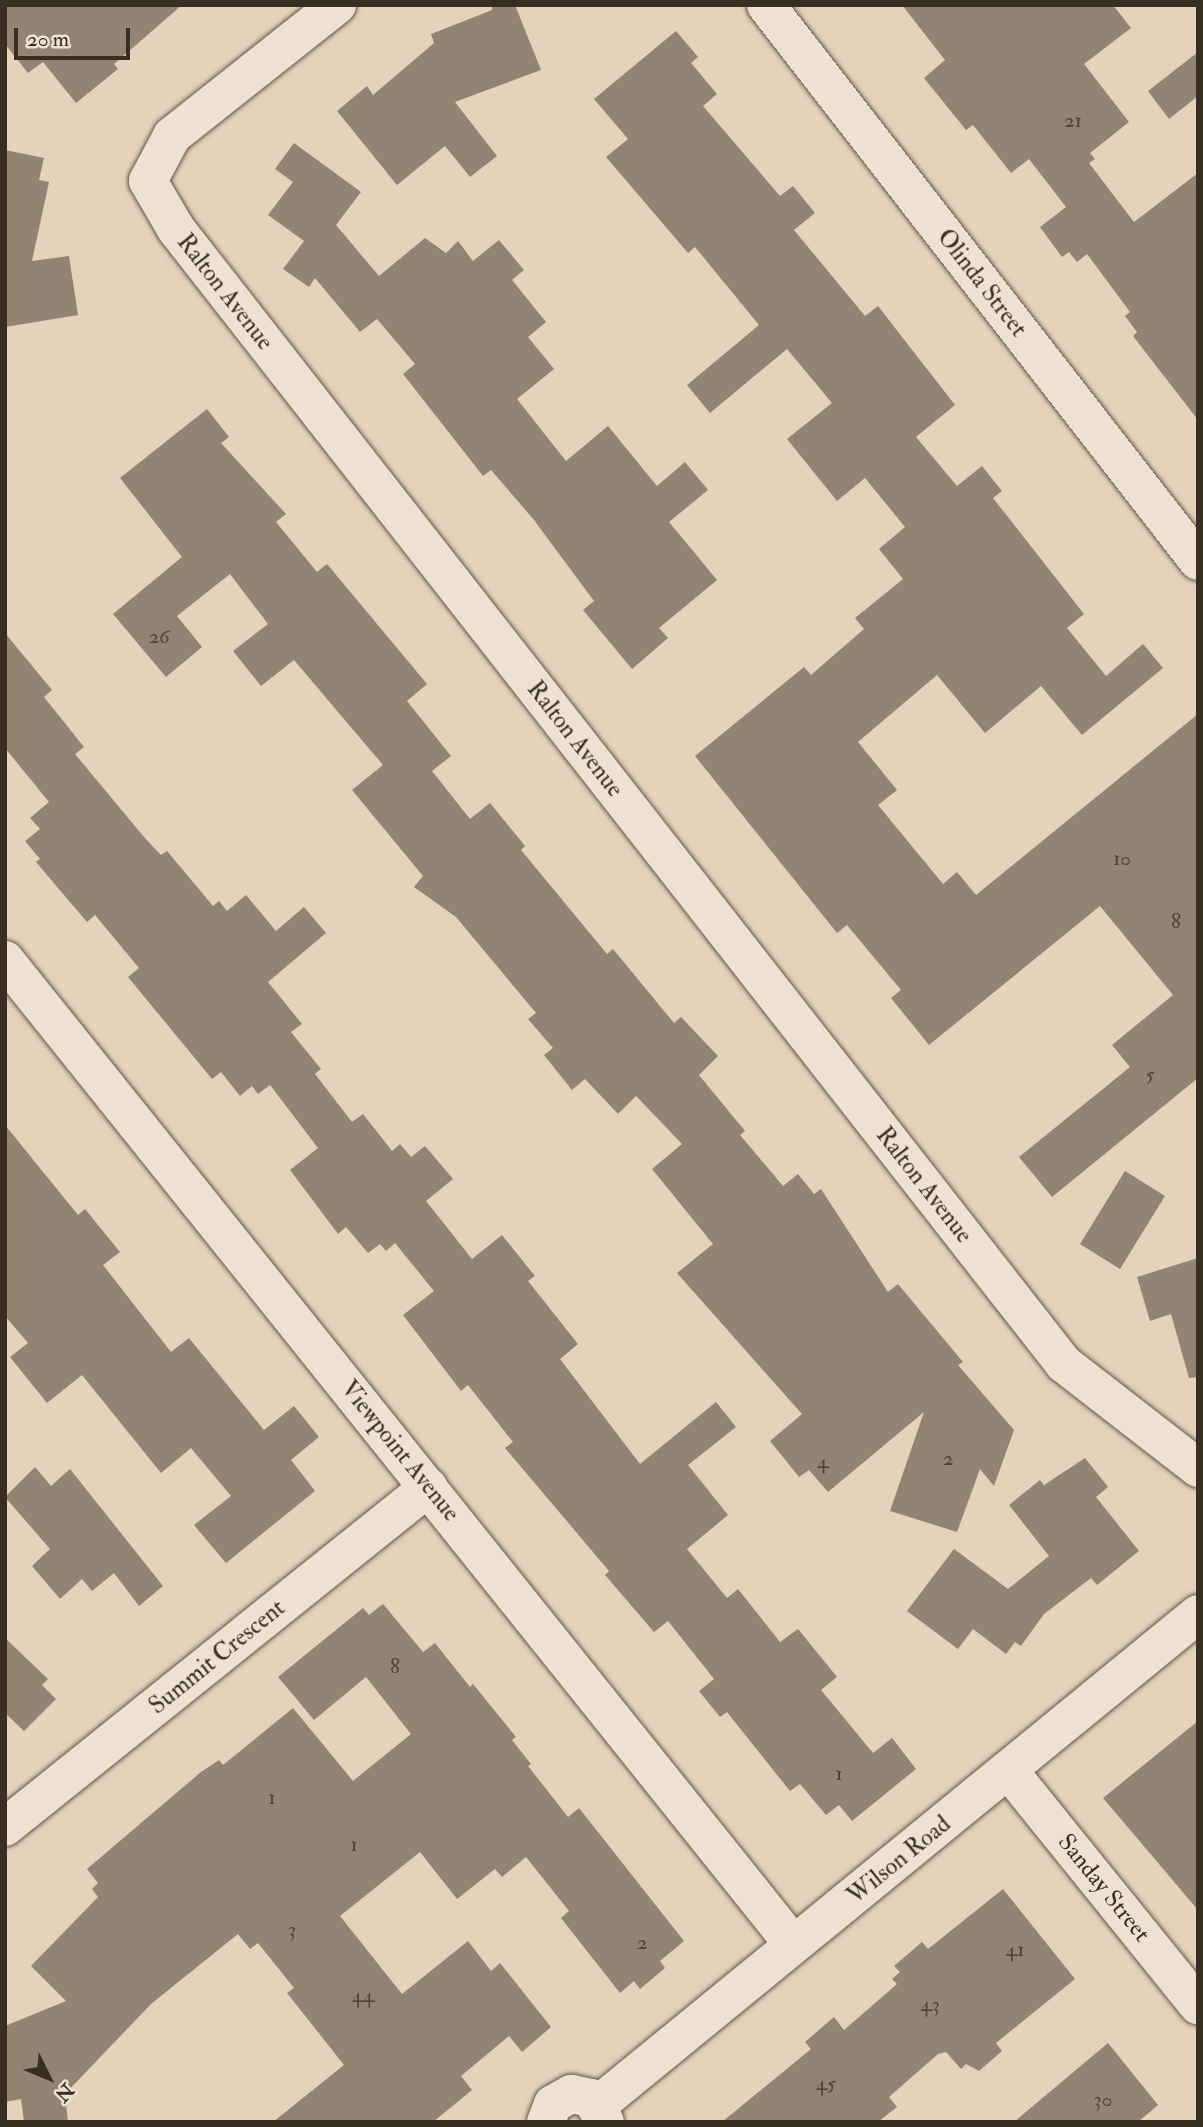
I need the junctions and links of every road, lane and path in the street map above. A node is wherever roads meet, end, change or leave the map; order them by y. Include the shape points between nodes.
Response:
1 (337, 5) edge
2 (766, 5) edge
3 (1198, 561) edge
4 (5, 960) edge
5 (1198, 1468) edge
6 (429, 1487) junction
7 (1198, 1614) edge
8 (1009, 1771) junction
9 (5, 1827) edge
10 (793, 1944) junction
11 (1198, 2005) edge
12 (602, 2113) edge
13 (546, 2122) edge

1 - 5 street, Ralton Avenue via 172,136 148,181 176,229 1064,1364
2 - 3 street, Olinda Street
4 - 6 street, Viewpoint Avenue
6 - 9 street, Summit Crescent
6 - 10 street, Viewpoint Avenue
7 - 8 street, Wilson Road
8 - 10 street, Wilson Road
8 - 11 street, Sanday Street
10 - 12 street, Wilson Road
12 - 13 street via 582,2094 561,2097 548,2110

